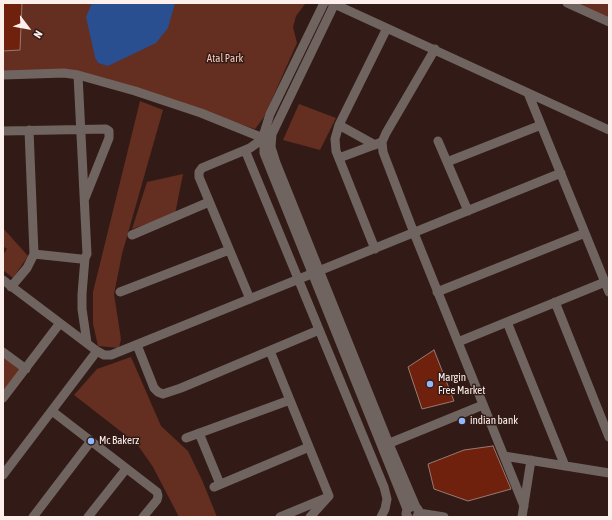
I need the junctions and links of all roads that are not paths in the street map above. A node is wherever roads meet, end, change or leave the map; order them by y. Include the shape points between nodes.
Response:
1 (324, 3) edge
2 (334, 3) edge
3 (567, 3) edge
4 (609, 22) edge
5 (387, 28) junction
6 (435, 49) junction
7 (3, 75) edge
8 (78, 75) junction
9 (528, 93) junction
10 (339, 125) junction
11 (542, 125) junction
12 (80, 129) junction
13 (607, 129) edge
14 (30, 130) junction
15 (3, 131) edge
16 (609, 138) edge
17 (268, 140) junction
18 (438, 141) dead end
19 (378, 143) junction
20 (245, 150) junction
21 (338, 158) junction
22 (447, 162) junction
23 (561, 173) junction
24 (84, 201) junction
25 (209, 202) junction
26 (468, 211) junction
27 (414, 233) junction
28 (585, 233) junction
29 (132, 235) dead end
30 (375, 249) junction
31 (229, 250) junction
32 (34, 254) junction
33 (85, 258) junction
34 (316, 273) junction
35 (3, 280) edge
36 (299, 280) junction
37 (605, 282) junction
38 (11, 287) junction
39 (120, 292) dead end
40 (437, 292) junction
41 (609, 292) edge
42 (250, 299) junction
43 (555, 302) junction
44 (507, 322) junction
45 (60, 323) junction
46 (319, 330) junction
47 (458, 342) junction
48 (87, 343) junction
49 (137, 345) junction
50 (97, 351) junction
51 (270, 351) junction
52 (3, 352) edge
53 (26, 369) junction
54 (3, 398) edge
55 (290, 400) junction
56 (483, 405) junction
57 (52, 411) junction
58 (199, 433) junction
59 (609, 437) edge
60 (186, 438) dead end
61 (91, 442) junction
62 (385, 445) junction
63 (309, 447) junction
64 (504, 456) junction
65 (531, 460) junction
66 (565, 466) junction
67 (126, 469) junction
68 (4, 473) edge
69 (609, 473) edge
70 (329, 496) junction
71 (524, 506) junction
72 (411, 513) edge
73 (33, 517) edge
74 (88, 517) edge
75 (143, 517) edge
76 (280, 517) edge
77 (310, 517) edge
78 (381, 517) edge
79 (444, 517) edge
80 (522, 517) edge

1 - 17 street via 270,114
2 - 5 street
2 - 17 street
3 - 4 street
5 - 6 street
5 - 10 street
6 - 9 street
6 - 19 street
7 - 8 street
8 - 12 street
8 - 17 street via 135,90
9 - 11 street
9 - 13 street
10 - 19 street
10 - 21 street via 335,139
11 - 22 street
11 - 23 street
12 - 14 street
12 - 24 street
12 - 24 street via 103,128 109,131
13 - 16 street
14 - 15 street
14 - 32 street
17 - 20 street
17 - 34 street
18 - 22 street
19 - 21 street
19 - 27 street
20 - 25 street via 202,168 199,172
20 - 36 street
21 - 30 street
22 - 26 street
23 - 26 street
23 - 28 street
24 - 33 street
25 - 29 street
25 - 31 street
26 - 27 street
27 - 30 street
27 - 40 street
28 - 37 street
28 - 40 street
30 - 34 street
31 - 39 street
31 - 42 street
32 - 33 street
32 - 38 street via 27,268
33 - 48 street via 82,309
34 - 36 street
34 - 62 street
35 - 38 street
36 - 42 street
36 - 46 street
37 - 41 street
37 - 43 street
38 - 45 street
40 - 47 street
42 - 49 street
43 - 44 street
43 - 59 street
44 - 47 street
44 - 66 street
45 - 48 street
45 - 53 street
46 - 51 street
46 - 78 street via 384,487 385,509
47 - 56 street
48 - 50 street
49 - 50 street via 111,355
49 - 51 street via 154,388 163,394
50 - 57 street
51 - 55 street
52 - 53 street
53 - 54 street
55 - 58 street
55 - 63 street
56 - 62 street
56 - 64 street
57 - 61 street
57 - 68 street
58 - 60 street
58 - 63 street via 217,486
61 - 67 street
61 - 73 street
62 - 72 street
63 - 70 street
64 - 65 street
64 - 71 street
65 - 66 street
65 - 71 street
66 - 69 street
67 - 74 street
67 - 75 street via 158,496
70 - 76 street
70 - 77 street
71 - 80 street
72 - 79 street

